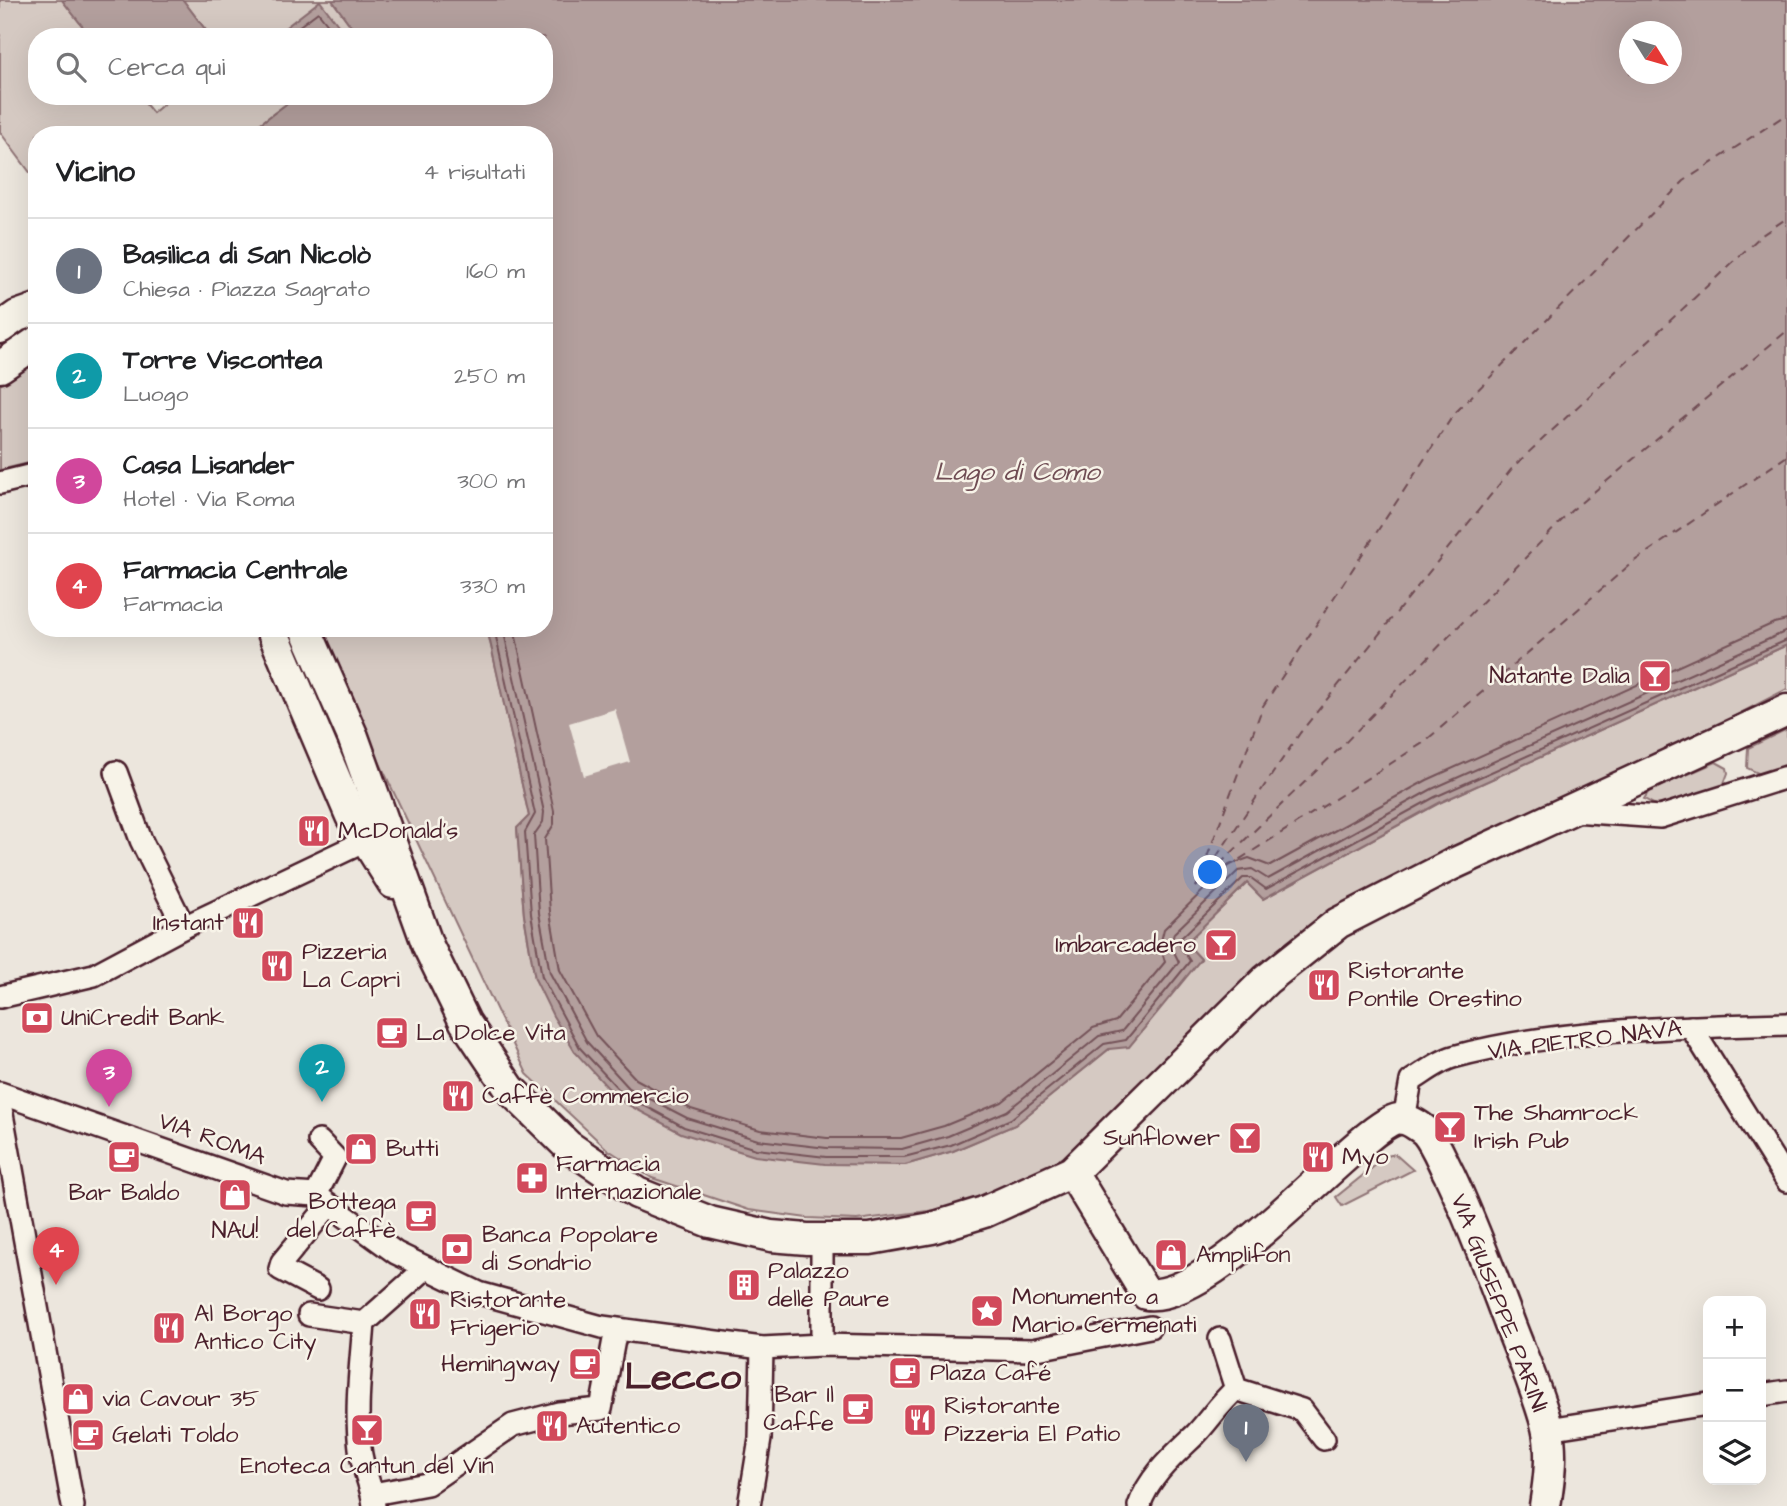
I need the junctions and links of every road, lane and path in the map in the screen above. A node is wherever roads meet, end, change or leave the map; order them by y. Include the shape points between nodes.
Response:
1 (28, 312) edge
2 (0, 328) edge
3 (28, 348) edge
4 (0, 367) edge
5 (28, 476) edge
6 (0, 483) edge
7 (275, 637) edge
8 (309, 637) edge
9 (1787, 710) edge
10 (116, 772) dead end
11 (1787, 777) edge
12 (1573, 811) junction
13 (376, 836) junction
14 (184, 927) junction
15 (0, 997) edge
16 (1787, 1024) edge
17 (1691, 1027) junction
18 (0, 1093) edge
19 (0, 1103) edge
20 (1404, 1119) junction
21 (319, 1141) dead end
22 (1072, 1172) junction
23 (1787, 1181) edge
24 (322, 1200) junction
25 (822, 1240) junction
26 (425, 1269) junction
27 (318, 1289) dead end
28 (309, 1315) dead end
29 (364, 1323) junction
30 (1150, 1327) dead end
31 (616, 1329) junction
32 (1220, 1339) dead end
33 (822, 1345) junction
34 (762, 1348) junction
35 (1236, 1389) junction
36 (1787, 1391) edge
37 (1766, 1394) edge
38 (1703, 1405) edge
39 (1548, 1429) junction
40 (1324, 1439) dead end
41 (373, 1500) edge
42 (73, 1506) edge
43 (749, 1506) edge
44 (1139, 1506) edge
45 (1545, 1506) edge

1 - 2 main road
3 - 4 main road
5 - 6 street
7 - 13 main road via 351,816
8 - 13 main road via 353,737
9 - 12 main road
10 - 14 street via 141,840
11 - 12 street via 1660,817
12 - 22 main road via 1338,923 1266,980
13 - 14 street
13 - 25 main road via 488,1061 522,1103 575,1152 637,1193 692,1216 753,1233
14 - 15 street via 94,975
16 - 17 street, VIA PIETRO NAVA
17 - 20 street, VIA PIETRO NAVA via 1558,1038 1450,1058 1411,1081
17 - 23 street
18 - 24 street, VIA ROMA via 286,1193
19 - 42 street
20 - 22 main road via 1393,1118 1371,1131 1313,1189 1256,1236 1184,1286 1160,1296 1146,1294
20 - 39 main road, VIA GIUSEPPE PARINI via 1425,1131 1465,1208
21 - 24 street via 335,1158
22 - 25 main road via 950,1223 888,1237
24 - 26 street
24 - 27 street via 280,1269
25 - 33 street
26 - 29 street
26 - 31 street via 491,1296
28 - 29 street
29 - 41 street via 358,1427
30 - 33 street via 1032,1350
31 - 34 street
31 - 41 street via 601,1409 559,1413 513,1425 427,1484
32 - 35 street
33 - 34 street
34 - 43 street via 760,1440
35 - 40 street via 1302,1410
35 - 44 street via 1182,1444 1143,1493
36 - 37 street
38 - 39 street
39 - 45 main road, VIA GIUSEPPE PARINI via 1550,1473

